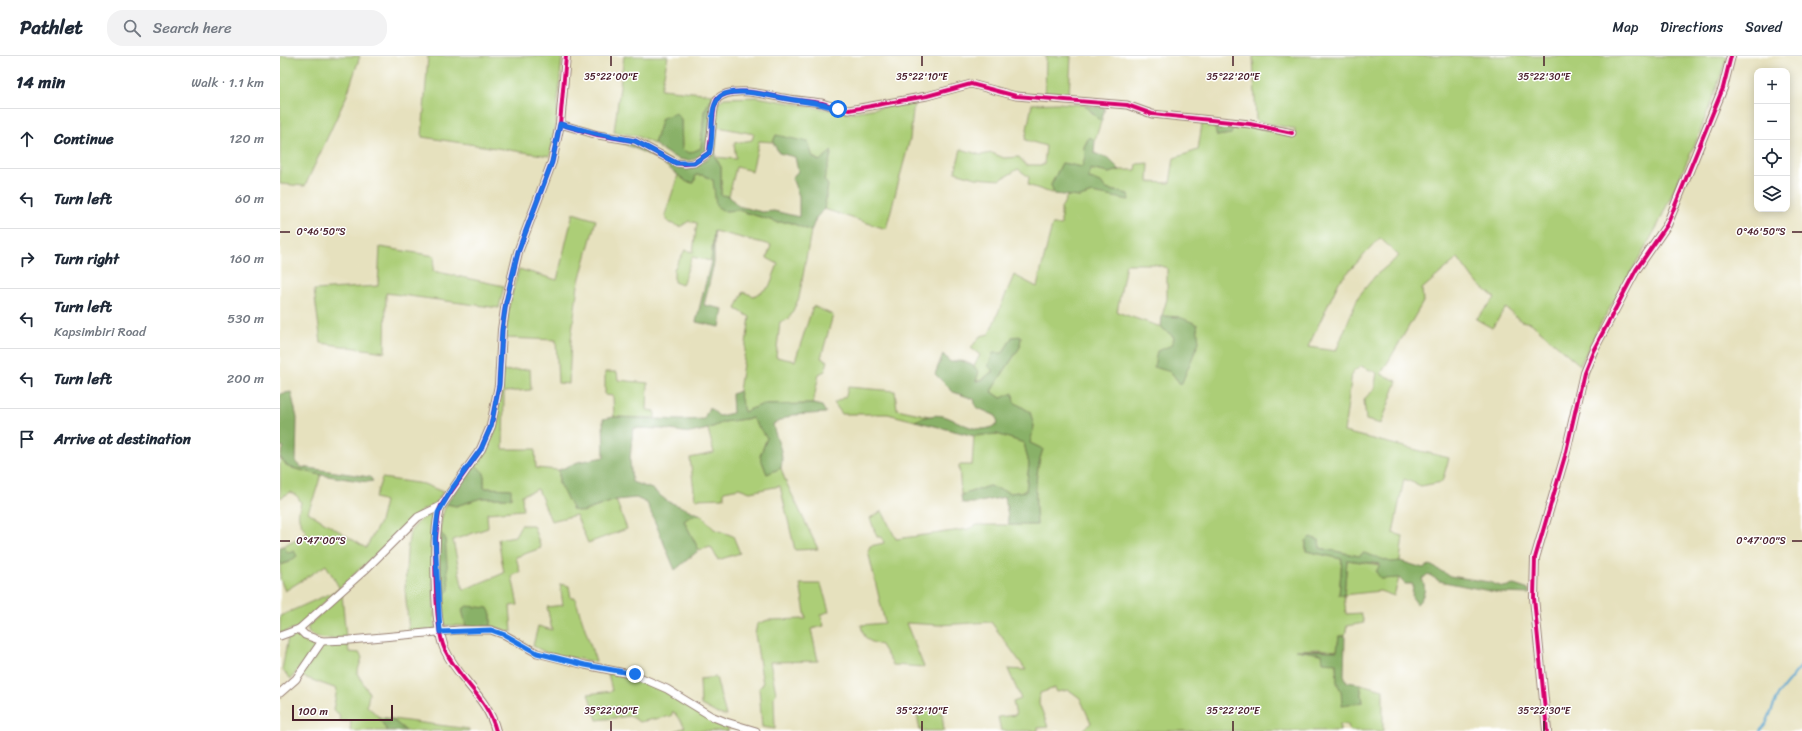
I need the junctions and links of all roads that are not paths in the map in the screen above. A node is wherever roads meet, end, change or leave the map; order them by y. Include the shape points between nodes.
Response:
1 (566, 56) edge
2 (1730, 56) edge
3 (560, 124) junction
4 (1292, 133) dead end
5 (441, 506) junction
6 (299, 629) junction
7 (440, 632) junction
8 (280, 636) edge
9 (322, 641) junction
10 (280, 693) edge
11 (496, 731) edge
12 (756, 731) edge
13 (1547, 731) edge

1 - 3 street
2 - 13 street via 1723,88 1667,225 1651,246 1629,284 1584,373 1565,456 1535,558 1534,598
3 - 4 street via 635,141 674,162 685,164 694,163 709,153 714,108 717,99 727,94 763,94 849,110 928,96 972,84 1016,96 1127,105 1152,114 1250,124
3 - 5 street via 552,162 518,252 506,302 499,385 491,426 481,449
5 - 6 street via 418,517 366,570
5 - 7 street via 435,538
6 - 8 street
6 - 9 street via 305,635
7 - 9 street
7 - 11 street via 445,650 485,704
7 - 12 street via 491,630 537,653 635,674 667,689 712,716
9 - 10 street via 296,679

